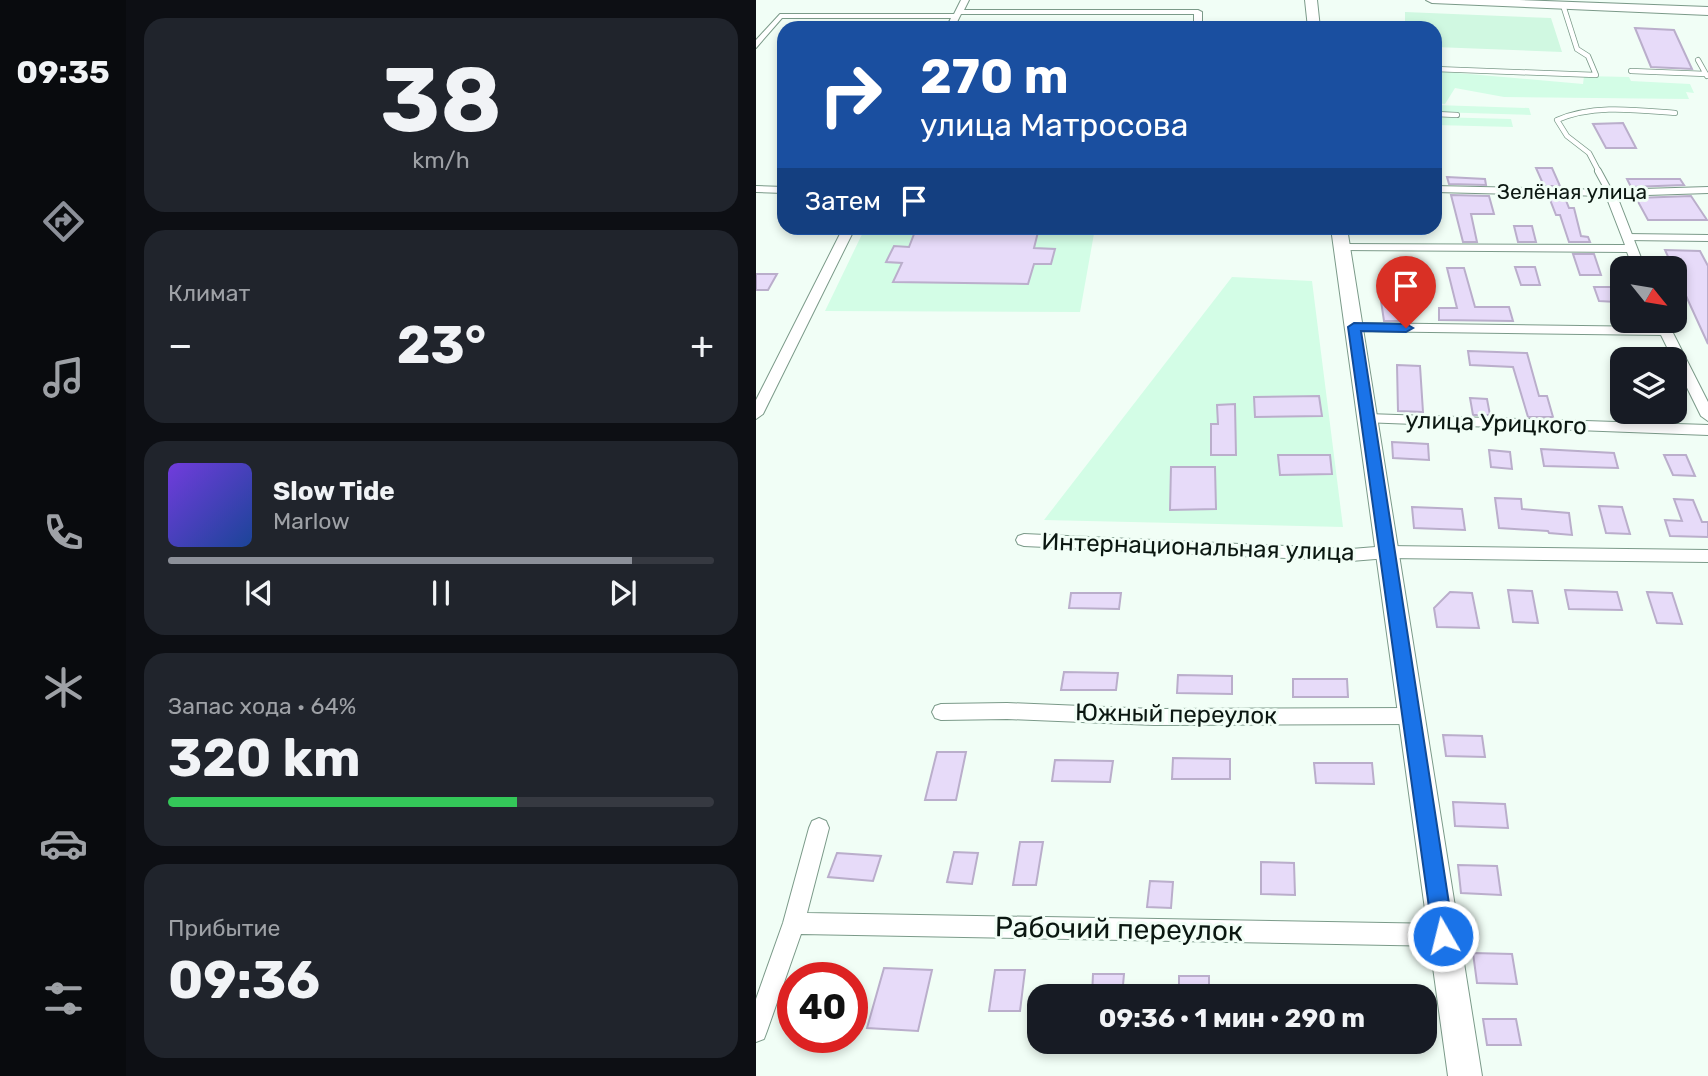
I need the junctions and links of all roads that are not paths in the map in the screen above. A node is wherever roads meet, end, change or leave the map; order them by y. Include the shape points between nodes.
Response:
1 (965, 0) edge
2 (1311, 0) edge
3 (1432, 0) edge
4 (1473, 1) edge
5 (1594, 3) edge
6 (1629, 4) edge
7 (1563, 5) junction
8 (1708, 10) edge
9 (957, 14) junction
10 (954, 21) edge
11 (1198, 21) edge
12 (1313, 21) edge
13 (756, 45) edge
14 (1698, 60) dead end
15 (1442, 69) edge
16 (1631, 71) dead end
17 (1707, 76) edge
18 (1675, 113) dead end
19 (1442, 114) edge
20 (1457, 115) dead end
21 (756, 189) edge
22 (1442, 189) edge
23 (777, 190) edge
24 (1708, 190) edge
25 (1610, 193) junction
26 (846, 235) edge
27 (1341, 237) edge
28 (1626, 237) junction
29 (1708, 238) edge
30 (1631, 249) junction
31 (1634, 256) edge
32 (1610, 326) edge
33 (1354, 327) junction
34 (1667, 333) edge
35 (756, 414) edge
36 (1708, 416) edge
37 (1367, 419) junction
38 (1708, 430) edge
39 (1024, 540) dead end
40 (1388, 551) junction
41 (1708, 556) edge
42 (941, 712) dead end
43 (1410, 716) junction
44 (819, 828) dead end
45 (794, 923) junction
46 (1443, 936) junction
47 (756, 1031) edge
48 (1465, 1076) edge

1 - 9 street
2 - 12 street
3 - 4 street
4 - 7 street
5 - 6 street
5 - 7 street
6 - 8 street
7 - 15 lane via 1577,49 1588,56 1596,75
9 - 10 street
9 - 11 street via 1198,12
9 - 13 street via 780,16
14 - 17 lane
16 - 17 lane
18 - 25 lane via 1604,112 1557,120 1567,136 1589,153
19 - 20 lane
21 - 23 street
22 - 25 street, Зелёная улица
24 - 25 street, Зелёная улица
25 - 28 street
26 - 35 street
27 - 30 street
27 - 33 street
28 - 29 lane
28 - 30 street
30 - 31 street
32 - 33 street
33 - 37 street
34 - 36 street
37 - 38 street, улица Урицкого
37 - 40 street
39 - 40 street, Интернациональная улица via 1338,554
40 - 41 street, Интернациональная улица
40 - 43 street
42 - 43 street, Южный переулок
43 - 46 street
44 - 45 street
45 - 46 street, Рабочий переулок
45 - 47 street
46 - 48 street

